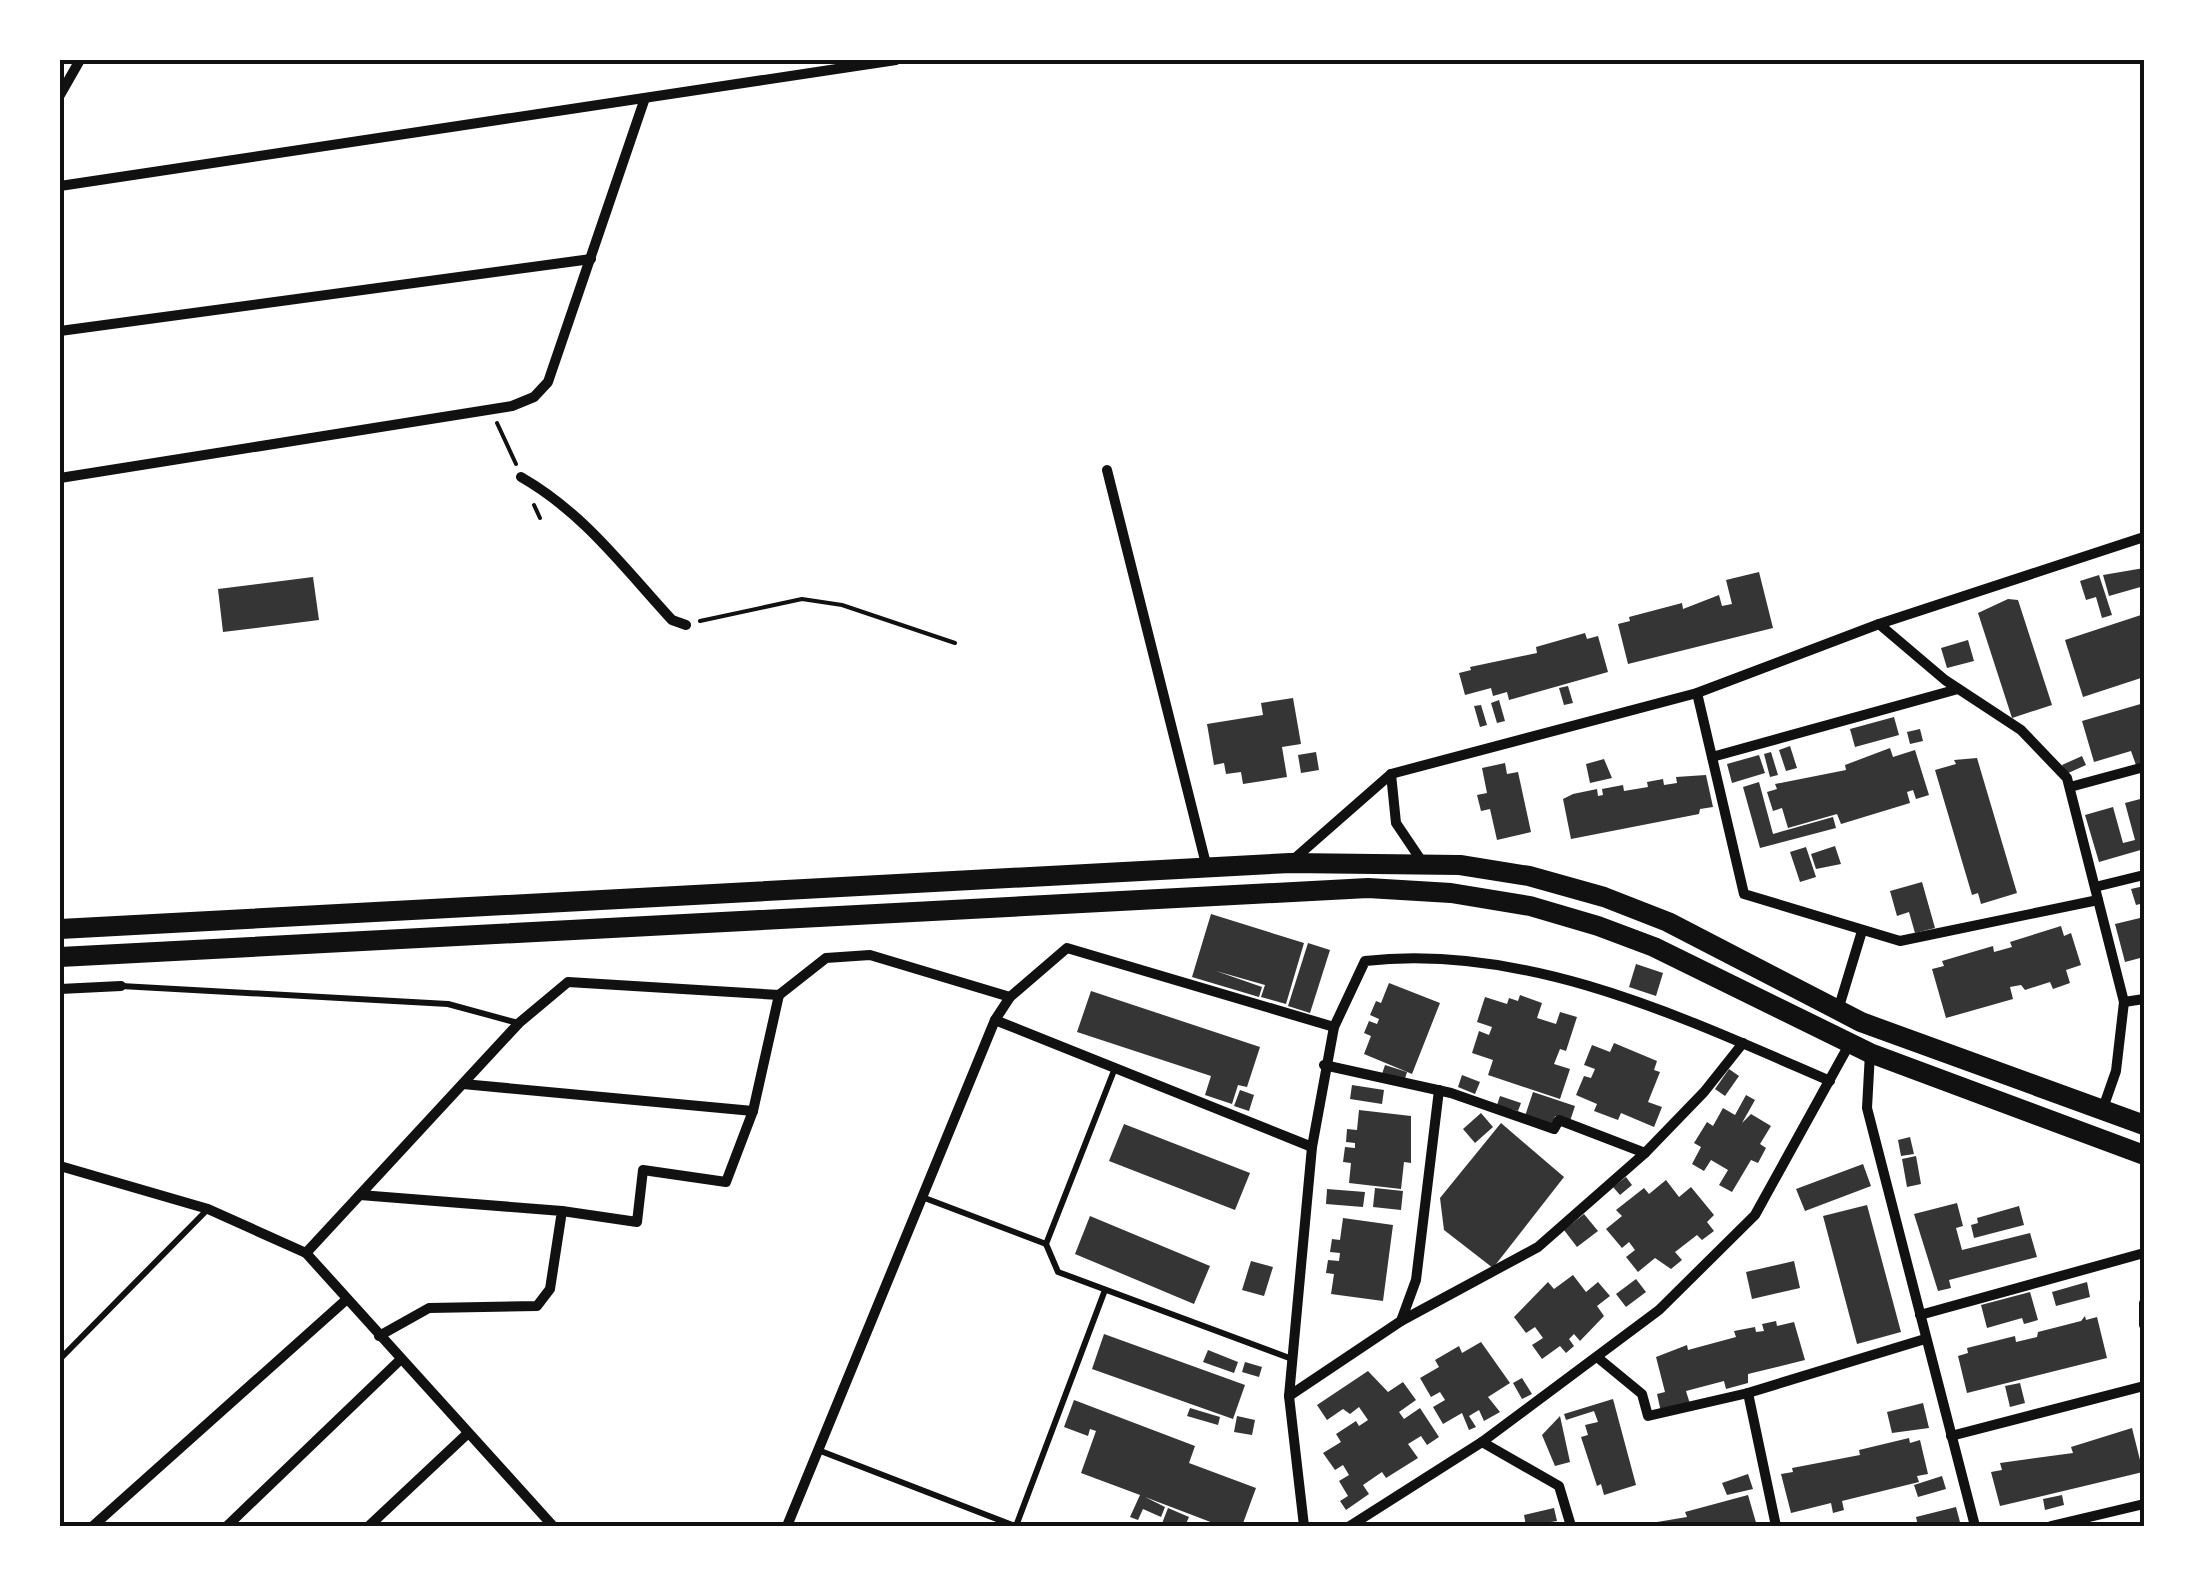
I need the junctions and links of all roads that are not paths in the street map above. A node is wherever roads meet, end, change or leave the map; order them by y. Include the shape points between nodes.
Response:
1 (80, 60) edge
2 (896, 60) edge
3 (60, 95) edge
4 (645, 98) junction
5 (60, 186) edge
6 (590, 259) junction
7 (60, 331) edge
8 (1108, 470) dead end
9 (521, 477) dead end
10 (60, 478) edge
11 (2144, 537) edge
12 (686, 624) road end
13 (1879, 624) junction
14 (1958, 689) junction
15 (1696, 692) junction
16 (1712, 757) junction
17 (2144, 767) edge
18 (1391, 774) junction
19 (2070, 788) junction
20 (1424, 862) junction
21 (1290, 863) junction
22 (1207, 869) junction
23 (2144, 875) edge
24 (2096, 894) junction
25 (60, 929) edge
26 (1862, 931) junction
27 (60, 957) edge
28 (122, 986) joint
29 (60, 989) edge
30 (780, 995) junction
31 (1010, 997) junction
32 (2144, 998) edge
33 (2124, 1002) junction
34 (1838, 1010) junction
35 (995, 1020) junction
36 (519, 1023) junction
37 (1334, 1027) junction
38 (1850, 1042) junction
39 (1743, 1044) junction
40 (1870, 1053) junction
41 (1324, 1065) junction
42 (1114, 1068) junction
43 (1830, 1081) junction
44 (463, 1084) junction
45 (1439, 1090) junction
46 (753, 1111) junction
47 (2102, 1111) junction
48 (2144, 1125) edge
49 (1312, 1147) junction
50 (1644, 1153) junction
51 (2144, 1156) edge
52 (60, 1166) edge
53 (360, 1195) junction
54 (922, 1197) junction
55 (208, 1209) junction
56 (562, 1211) junction
57 (1046, 1244) junction
58 (306, 1253) junction
59 (2144, 1253) edge
60 (1104, 1290) junction
61 (347, 1299) junction
62 (2144, 1303) edge
63 (1920, 1315) junction
64 (1401, 1322) junction
65 (2144, 1324) edge
66 (379, 1336) junction
67 (1925, 1339) junction
68 (1597, 1356) junction
69 (1292, 1358) junction
70 (60, 1359) edge
71 (400, 1360) junction
72 (2144, 1386) edge
73 (1748, 1393) junction
74 (1289, 1396) junction
75 (466, 1435) junction
76 (1951, 1436) junction
77 (1482, 1442) junction
78 (818, 1450) junction
79 (2144, 1504) edge
80 (94, 1526) edge
81 (227, 1526) edge
82 (369, 1526) edge
83 (552, 1526) edge
84 (787, 1526) edge
85 (1016, 1526) edge
86 (1304, 1526) edge
87 (1350, 1526) edge
88 (1571, 1526) edge
89 (1776, 1526) edge
90 (1974, 1526) edge
91 (2051, 1526) edge

1 - 3 street
2 - 4 street
4 - 5 street
4 - 6 street
6 - 7 street
6 - 10 street via 548,382 534,397 501,408
8 - 22 street
9 - 12 street via 606,542 672,620
11 - 13 street
13 - 14 street
13 - 15 street
14 - 16 street
14 - 19 street via 2021,730
15 - 16 street
15 - 18 street
16 - 26 street via 1744,894
17 - 19 street
18 - 20 street via 1396,823
18 - 21 street
19 - 24 street
20 - 21 main road
20 - 34 main road via 1529,876 1604,898 1668,922
21 - 22 main road
22 - 25 main road
23 - 24 street
24 - 26 street via 1900,941
24 - 33 street
26 - 34 street
27 - 38 main road via 1368,888 1451,892 1598,926
28 - 29 street
28 - 36 lane via 448,1004
30 - 31 street via 826,958 870,955
30 - 36 street via 568,982
30 - 46 street
31 - 35 street
31 - 37 street via 1067,948
32 - 33 street
33 - 47 street via 2116,1071
34 - 47 main road
35 - 42 street
35 - 54 street
36 - 44 street
37 - 39 street via 1366,961 1468,958 1653,1004
37 - 41 street
38 - 40 main road
38 - 43 street
39 - 43 street
39 - 50 street
40 - 51 main road
40 - 63 street via 1867,1108
41 - 45 street
41 - 49 street
42 - 49 street
42 - 57 lane
43 - 68 street via 1755,1215 1659,1310
44 - 46 street
44 - 53 street
45 - 50 street via 1554,1129 1560,1120
45 - 64 street via 1416,1280
46 - 56 street via 726,1182 643,1170 638,1222
47 - 48 main road
49 - 69 street
50 - 64 street via 1538,1247
52 - 55 street
53 - 56 street
53 - 58 street
54 - 57 lane
54 - 78 street
55 - 58 street
55 - 70 lane
56 - 66 street via 550,1289 537,1306 429,1308
57 - 60 lane via 1058,1272
58 - 61 street
59 - 63 street
60 - 69 lane
60 - 85 lane
61 - 66 street
61 - 80 street
62 - 65 street
63 - 67 street
64 - 74 street
66 - 71 street
67 - 73 street
67 - 76 street
68 - 73 street via 1642,1394 1648,1416
68 - 77 street
69 - 74 street
71 - 75 street
71 - 81 street
72 - 76 street
73 - 89 street
74 - 86 street
75 - 82 street
75 - 83 street
76 - 90 street
77 - 87 street
77 - 88 street via 1559,1486
78 - 84 street
78 - 85 lane
79 - 91 street

